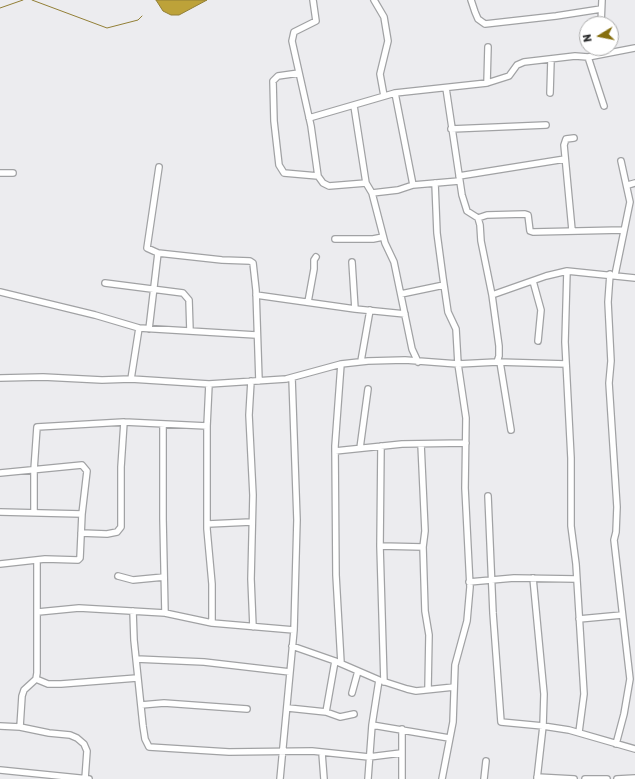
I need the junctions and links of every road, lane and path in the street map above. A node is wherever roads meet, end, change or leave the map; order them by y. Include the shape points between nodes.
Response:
1 (312, 0) edge
2 (374, 0) edge
3 (471, 0) edge
4 (602, 0) edge
5 (601, 9) junction
6 (601, 16) edge
7 (488, 47) dead end
8 (635, 48) edge
9 (619, 50) edge
10 (588, 57) joint
11 (551, 60) junction
12 (299, 73) junction
13 (487, 83) junction
14 (446, 88) junction
15 (395, 93) junction
16 (550, 93) dead end
17 (384, 96) junction
18 (354, 106) junction
19 (604, 106) dead end
20 (309, 118) junction
21 (546, 125) dead end
22 (451, 129) junction
23 (574, 138) dead end
24 (565, 159) junction
25 (622, 161) dead end
26 (159, 167) dead end
27 (0, 173) edge
28 (13, 173) dead end
29 (318, 176) junction
30 (459, 179) junction
31 (366, 183) junction
32 (435, 183) junction
33 (635, 183) edge
34 (413, 185) junction
35 (628, 186) junction
36 (372, 193) junction
37 (478, 218) junction
38 (572, 230) junction
39 (623, 230) junction
40 (383, 237) junction
41 (335, 239) dead end
42 (158, 253) junction
43 (316, 257) dead end
44 (352, 262) dead end
45 (567, 271) junction
46 (613, 274) junction
47 (635, 278) edge
48 (533, 281) junction
49 (105, 283) dead end
50 (444, 285) junction
51 (154, 288) junction
52 (0, 292) edge
53 (401, 294) junction
54 (256, 295) junction
55 (492, 295) junction
56 (308, 302) junction
57 (355, 309) junction
58 (370, 310) junction
59 (405, 314) junction
60 (139, 328) junction
61 (149, 329) junction
62 (190, 331) junction
63 (256, 336) junction
64 (538, 341) dead end
65 (362, 361) junction
66 (418, 362) junction
67 (498, 362) junction
68 (340, 364) junction
69 (458, 364) junction
70 (566, 364) junction
71 (0, 378) edge
72 (292, 378) junction
73 (131, 379) junction
74 (251, 381) junction
75 (258, 381) junction
76 (209, 384) junction
77 (368, 389) dead end
78 (124, 422) junction
79 (163, 425) junction
80 (207, 426) junction
81 (511, 430) dead end
82 (466, 443) junction
83 (421, 444) junction
84 (381, 446) junction
85 (360, 448) junction
86 (335, 451) junction
87 (34, 470) junction
88 (0, 473) edge
89 (488, 496) dead end
90 (0, 512) edge
91 (34, 513) junction
92 (82, 514) junction
93 (251, 522) junction
94 (208, 524) junction
95 (81, 533) junction
96 (380, 546) junction
97 (423, 547) junction
98 (37, 560) junction
99 (0, 564) edge
100 (118, 576) dead end
101 (164, 577) junction
102 (533, 578) junction
103 (576, 579) junction
104 (491, 580) junction
105 (470, 582) junction
106 (133, 611) junction
107 (38, 612) junction
108 (165, 613) junction
109 (622, 615) junction
110 (579, 619) junction
111 (212, 623) junction
112 (253, 627) junction
113 (294, 630) junction
114 (292, 646) junction
115 (136, 660) junction
116 (338, 662) junction
117 (358, 671) junction
118 (290, 672) junction
119 (137, 678) junction
120 (36, 679) junction
121 (382, 681) junction
122 (454, 687) junction
123 (428, 689) junction
124 (352, 693) dead end
125 (141, 705) junction
126 (288, 708) junction
127 (247, 709) dead end
128 (326, 712) junction
129 (354, 714) dead end
130 (372, 725) junction
131 (0, 726) edge
132 (543, 726) junction
133 (20, 727) junction
134 (402, 729) junction
135 (579, 732) junction
136 (449, 738) junction
137 (616, 744) junction
138 (635, 749) edge
139 (283, 751) junction
140 (322, 753) junction
141 (401, 753) junction
142 (369, 757) junction
143 (486, 761) dead end
144 (0, 770) edge
145 (537, 778) edge
146 (635, 778) edge
147 (85, 779) edge
148 (89, 779) edge
149 (280, 779) edge
150 (324, 779) edge
151 (368, 779) edge
152 (402, 779) edge
153 (442, 779) edge
154 (484, 779) edge
155 (574, 779) edge
156 (585, 779) edge
157 (607, 779) edge
158 (617, 779) edge

1 - 12 street via 316,21 294,32 293,35 293,48
2 - 17 street via 384,17 388,41 380,70
3 - 5 street via 478,19 485,24
4 - 5 street
5 - 6 street
7 - 13 street
8 - 9 street
10 - 11 street via 575,56
10 - 19 street
11 - 13 street via 524,62 517,65 509,76
11 - 16 street
12 - 20 street
12 - 29 street via 278,76 273,81 279,164 284,173
13 - 14 street
14 - 15 street
14 - 22 street
15 - 17 street
15 - 34 street
17 - 18 street
18 - 20 street
18 - 31 street
20 - 29 street
21 - 22 street
22 - 30 street
23 - 24 street via 566,139 564,142
24 - 30 street
24 - 38 street
25 - 35 street
26 - 42 street via 146,245 149,250
27 - 28 street
29 - 31 street via 329,186
30 - 32 street
30 - 37 street via 467,211
31 - 36 street
32 - 34 street
32 - 50 street via 437,233
33 - 35 street
34 - 36 street via 398,190
35 - 39 street via 629,209
36 - 40 street
37 - 38 street via 487,215 525,214 528,216 530,231
37 - 55 street
38 - 39 street
39 - 46 street
40 - 41 street via 365,240
40 - 53 street via 394,262
42 - 51 street
42 - 54 street via 250,261 254,267
43 - 56 street
44 - 57 street
45 - 46 street
45 - 48 street
45 - 70 street
46 - 47 street
46 - 109 street via 608,302 611,362 609,383 617,507 614,540
48 - 55 street
48 - 64 street via 541,310
49 - 51 street
50 - 53 street
50 - 69 street via 448,312 456,329
51 - 61 street
51 - 62 street via 187,296
52 - 60 street via 95,314
53 - 59 street
54 - 56 street
54 - 63 street
55 - 67 street
56 - 57 street
57 - 58 street
58 - 59 street
58 - 65 street
59 - 66 street via 412,349
60 - 61 street
60 - 73 street
61 - 62 street
62 - 63 street
63 - 75 street
65 - 66 street
65 - 68 street
66 - 69 street
67 - 69 street
67 - 70 street
67 - 81 street
68 - 72 street
68 - 86 street
69 - 82 street via 466,418
70 - 103 street via 572,458 571,526
71 - 73 street
72 - 75 street
72 - 113 street via 297,520
73 - 76 street
74 - 75 street
74 - 76 street
74 - 93 street via 248,415 253,495
76 - 80 street
77 - 85 street
78 - 79 street
78 - 87 street via 37,427
78 - 95 street via 120,531 107,534
79 - 80 street
79 - 101 street
80 - 94 street
82 - 83 street
82 - 105 street via 465,488
83 - 84 street
83 - 97 street via 425,531
84 - 85 street
84 - 96 street
85 - 86 street
86 - 116 street
87 - 88 street
87 - 91 street
87 - 92 street via 84,466 87,471
89 - 104 street
90 - 91 street
91 - 92 street
92 - 95 street
93 - 94 street
93 - 112 street
94 - 111 street
95 - 98 street via 78,560
96 - 97 street
96 - 121 street
97 - 123 street via 425,611 429,635
98 - 99 street
98 - 107 street
100 - 101 street via 133,580
101 - 108 street
102 - 103 street
102 - 104 street
102 - 132 street via 543,676
103 - 110 street
104 - 105 street
104 - 132 street via 501,722
105 - 122 street via 469,611 455,665
106 - 107 street via 79,608
106 - 108 street
106 - 115 street
107 - 120 street
108 - 111 street
109 - 110 street
109 - 137 street via 630,679
110 - 135 street via 584,694
111 - 112 street
112 - 113 street
113 - 114 street
114 - 116 street
114 - 118 street
115 - 118 street via 204,662
115 - 119 street
116 - 117 street
116 - 128 street
117 - 121 street
117 - 124 street
118 - 126 street
119 - 120 street via 61,684 48,684
119 - 125 street
120 - 133 street via 24,690 22,696
121 - 123 street via 407,689
121 - 130 street
122 - 123 street
122 - 136 street via 453,722
125 - 127 street via 164,703
125 - 139 street via 145,739 149,747 229,752
126 - 128 street
126 - 139 street
128 - 129 street via 340,717
130 - 134 street
130 - 142 street
131 - 133 street
132 - 135 street
132 - 145 street
133 - 147 street via 77,738 87,751
134 - 136 street
134 - 141 street
135 - 137 street
136 - 153 street
137 - 138 street
139 - 140 street
139 - 149 street
140 - 142 street
140 - 150 street
141 - 142 street
141 - 152 street
142 - 151 street
143 - 154 street
144 - 147 street
145 - 155 street
146 - 158 street
147 - 148 street
156 - 157 street

